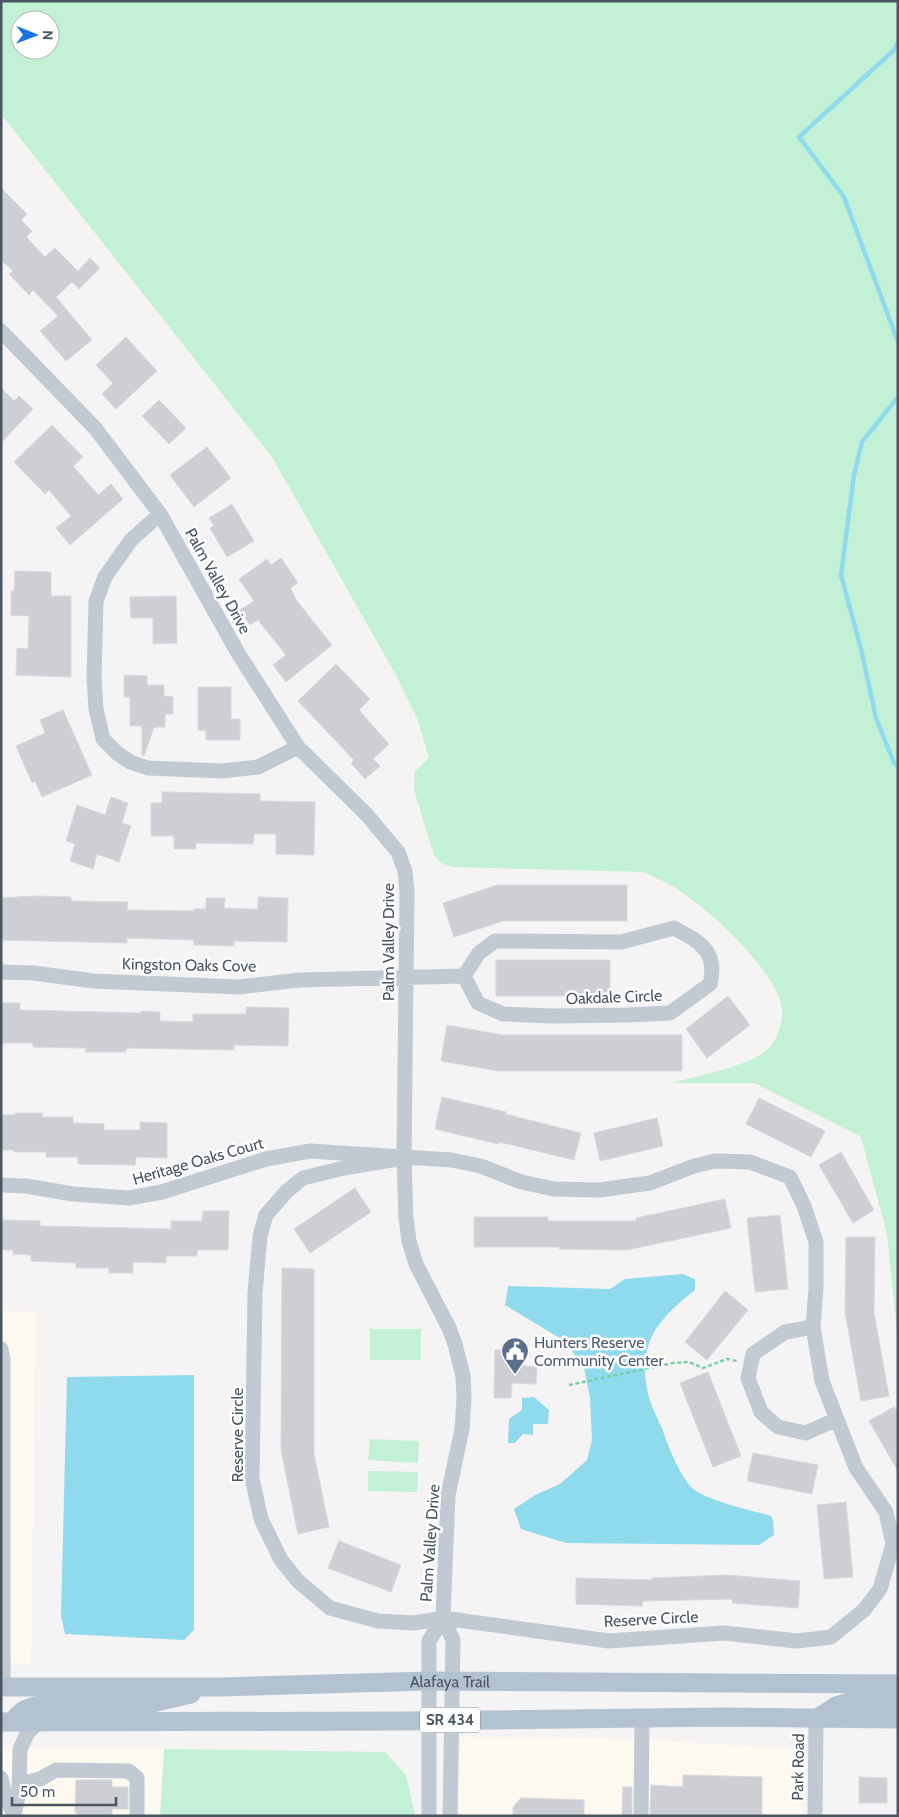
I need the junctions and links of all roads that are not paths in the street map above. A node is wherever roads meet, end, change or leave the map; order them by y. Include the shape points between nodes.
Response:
1 (1, 331) edge
2 (160, 514) junction
3 (298, 747) junction
4 (1, 972) edge
5 (464, 976) junction
6 (407, 979) junction
7 (404, 1158) junction
8 (1, 1185) edge
9 (813, 1328) junction
10 (1, 1349) edge
11 (837, 1419) junction
12 (2, 1486) edge
13 (443, 1618) junction
14 (428, 1681) junction
15 (452, 1682) junction
16 (898, 1684) edge
17 (2, 1687) edge
18 (221, 1687) junction
19 (898, 1702) edge
20 (642, 1718) junction
21 (816, 1719) junction
22 (453, 1720) junction
23 (898, 1720) edge
24 (430, 1721) junction
25 (6, 1722) edge
26 (38, 1722) junction
27 (1, 1778) edge
28 (19, 1784) junction
29 (14, 1816) edge
30 (137, 1816) edge
31 (429, 1816) edge
32 (450, 1816) edge
33 (641, 1816) edge
34 (815, 1816) edge

1 - 2 street, Palm Valley Drive via 96,428
2 - 3 street, Palm Valley Drive via 238,653
2 - 3 street via 131,540 105,577 96,601 94,679 103,739 117,754 148,768 222,771 258,768
3 - 6 street, Palm Valley Drive via 367,815 398,852 405,871 407,892
4 - 6 street, Kingston Oaks Cove via 93,981 239,987 299,980
5 - 5 street, Oakdale Circle via 478,1003 503,1014 629,1015 670,1013 710,984 713,971 710,956 699,942 674,928 620,942 495,941 479,953
5 - 6 street
6 - 7 street, Palm Valley Drive
7 - 8 street, Heritage Oaks Court via 310,1151 266,1158 162,1192 129,1198
7 - 9 street, Reserve Circle via 451,1160 481,1166 521,1182 554,1189 599,1190 650,1183 715,1161 750,1162 790,1177 816,1242
7 - 13 street, Palm Valley Drive via 409,1240 426,1286 449,1328 463,1376 462,1429 448,1494
7 - 13 street, Reserve Circle via 304,1178 266,1214 260,1236 255,1293 252,1478 261,1519 281,1560 298,1581 330,1608 378,1621 414,1623
9 - 11 street, Reserve Circle via 822,1381
9 - 11 street via 786,1332 753,1354 748,1378 761,1412 778,1427 806,1433
10 - 12 street
11 - 13 street, Reserve Circle via 856,1468 886,1512 893,1544 880,1589 864,1610 831,1637 797,1641 724,1633 609,1641
12 - 17 street
13 - 14 street, Palm Valley Drive via 429,1641
13 - 15 street, Palm Valley Drive via 453,1640
14 - 15 main road, Alafaya Trail
14 - 18 main road, Alafaya Trail
14 - 24 street, Palm Valley Drive
15 - 16 main road, Alafaya Trail
15 - 22 street, Palm Valley Drive
17 - 18 main road, Alafaya Trail
18 - 25 main road via 148,1704 44,1704 27,1708
19 - 21 main road via 850,1702 836,1706
20 - 21 main road, SR 434
20 - 22 main road, SR 434
20 - 33 street
21 - 23 main road, SR 434
21 - 34 street, Park Road
22 - 24 main road, SR 434
22 - 32 street, Palm Valley Drive
24 - 26 main road, SR 434
24 - 31 street, Palm Valley Drive
25 - 26 main road, SR 434
26 - 28 street via 20,1749
27 - 29 street
28 - 29 street
28 - 30 street via 40,1779 56,1770 129,1771 137,1778

